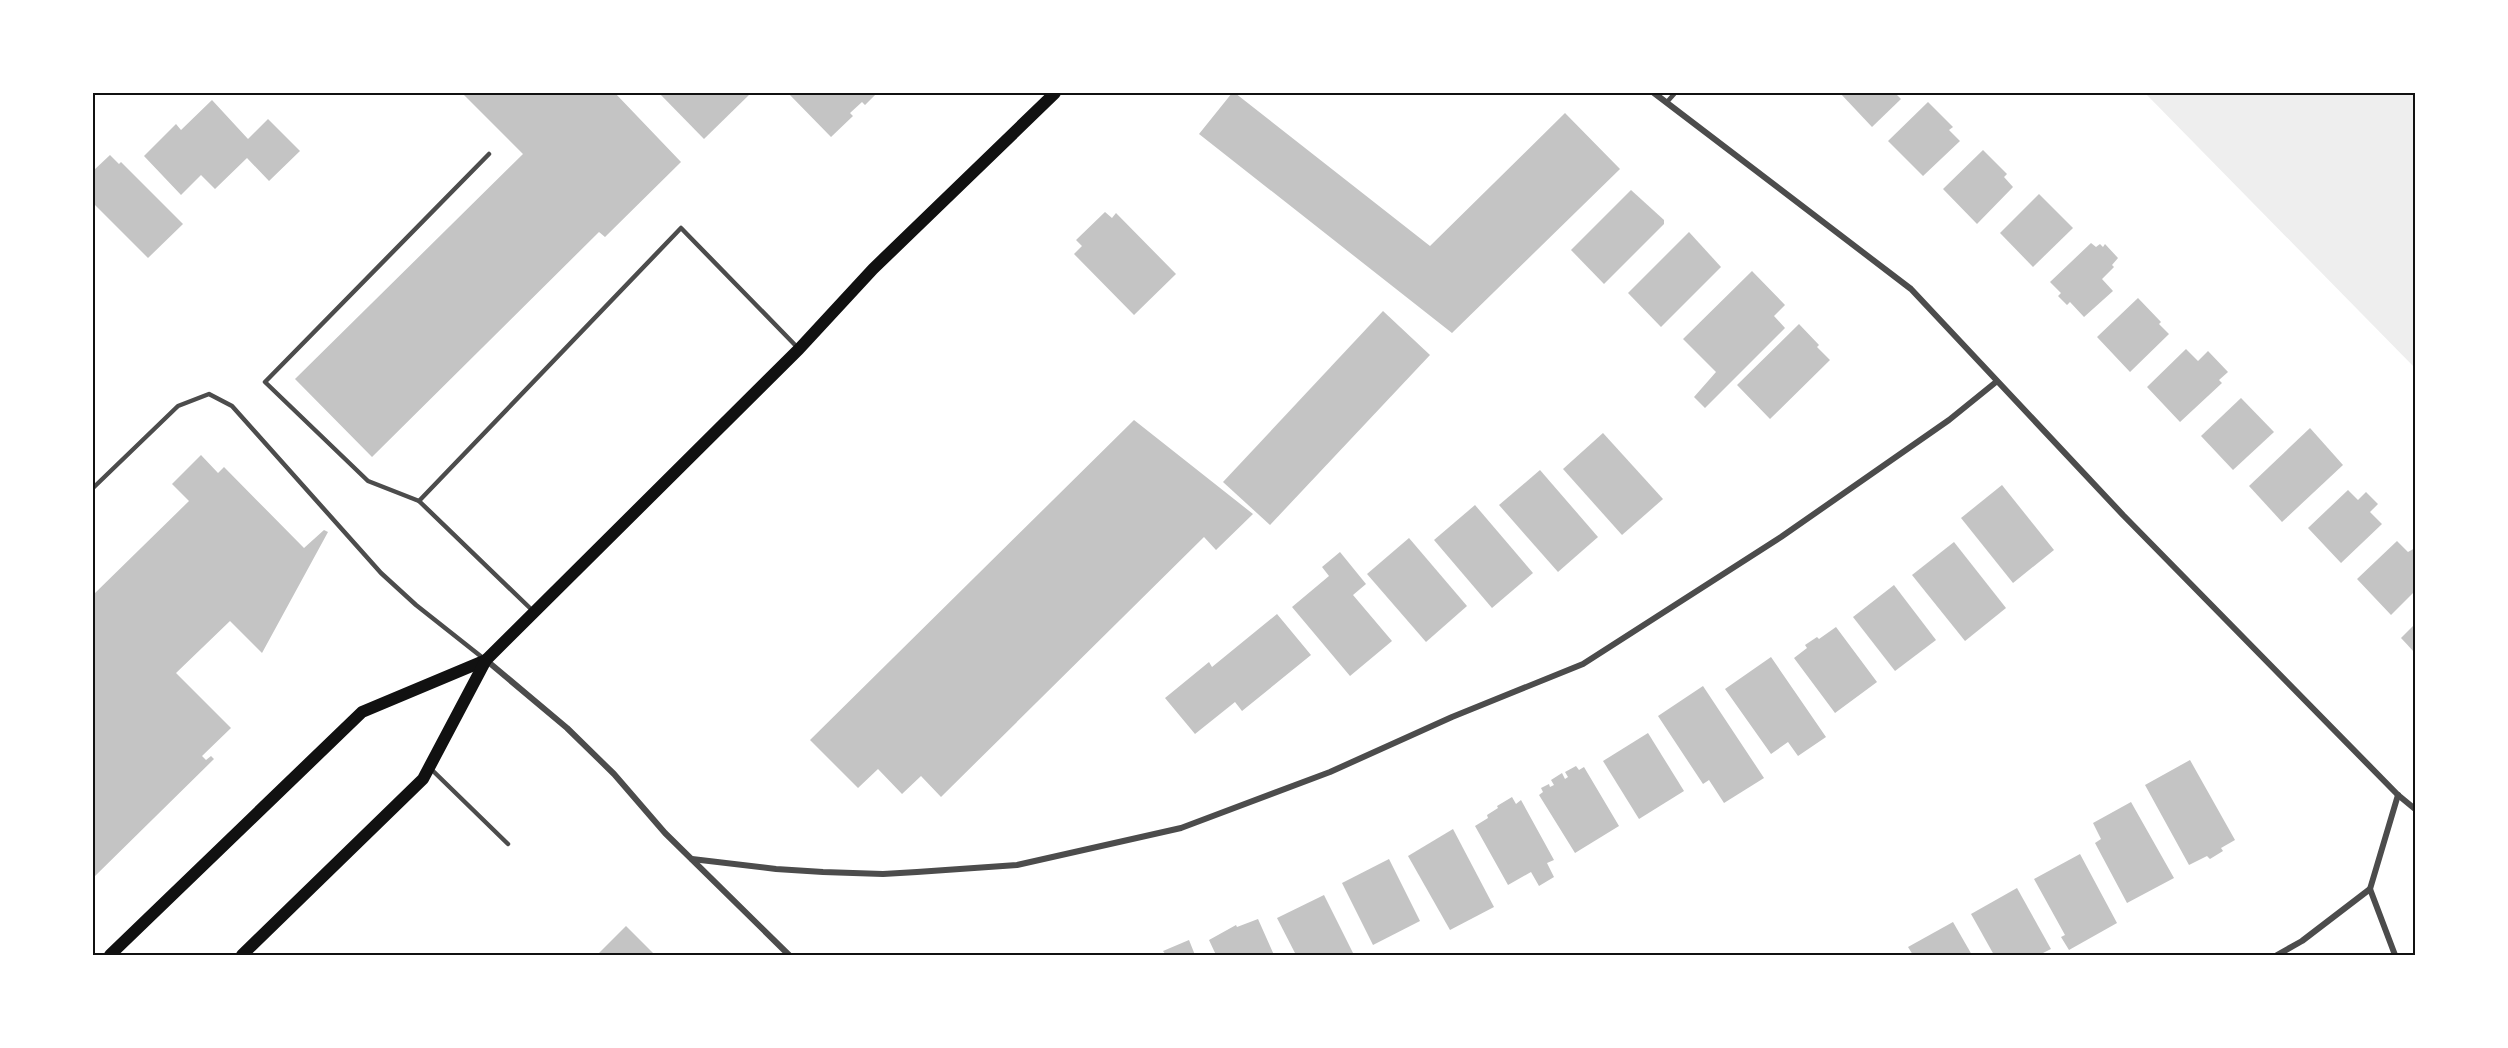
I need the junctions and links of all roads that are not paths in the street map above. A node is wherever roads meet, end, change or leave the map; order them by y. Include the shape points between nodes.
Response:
1 (1055, 93) edge
2 (1654, 93) edge
3 (1675, 93) edge
4 (1667, 102) junction
5 (489, 153) dead end
6 (799, 349) junction
7 (1996, 382) junction
8 (93, 488) edge
9 (419, 501) junction
10 (534, 612) junction
11 (486, 660) junction
12 (428, 766) junction
13 (2398, 795) junction
14 (2415, 809) edge
15 (508, 844) dead end
16 (692, 859) junction
17 (2370, 889) junction
18 (110, 955) edge
19 (242, 955) edge
20 (789, 955) edge
21 (2277, 955) edge
22 (2395, 955) edge

1 - 6 main road via 873,269
2 - 4 street
3 - 4 lane
4 - 7 street via 1911,289
5 - 9 lane via 265,382 368,481
6 - 9 lane via 681,228
6 - 10 main road
7 - 13 street
7 - 16 street via 1949,420 1781,537 1583,664 1330,772 1181,828 1017,865 917,872 811,871
8 - 11 lane via 178,406 210,394 232,406 381,573
9 - 10 lane
10 - 11 main road
11 - 12 main road
11 - 16 street via 567,728
11 - 18 main road via 362,712
12 - 15 lane
12 - 19 main road via 423,779
13 - 14 street
13 - 17 street
16 - 20 street
17 - 21 street via 2302,942
17 - 22 street

